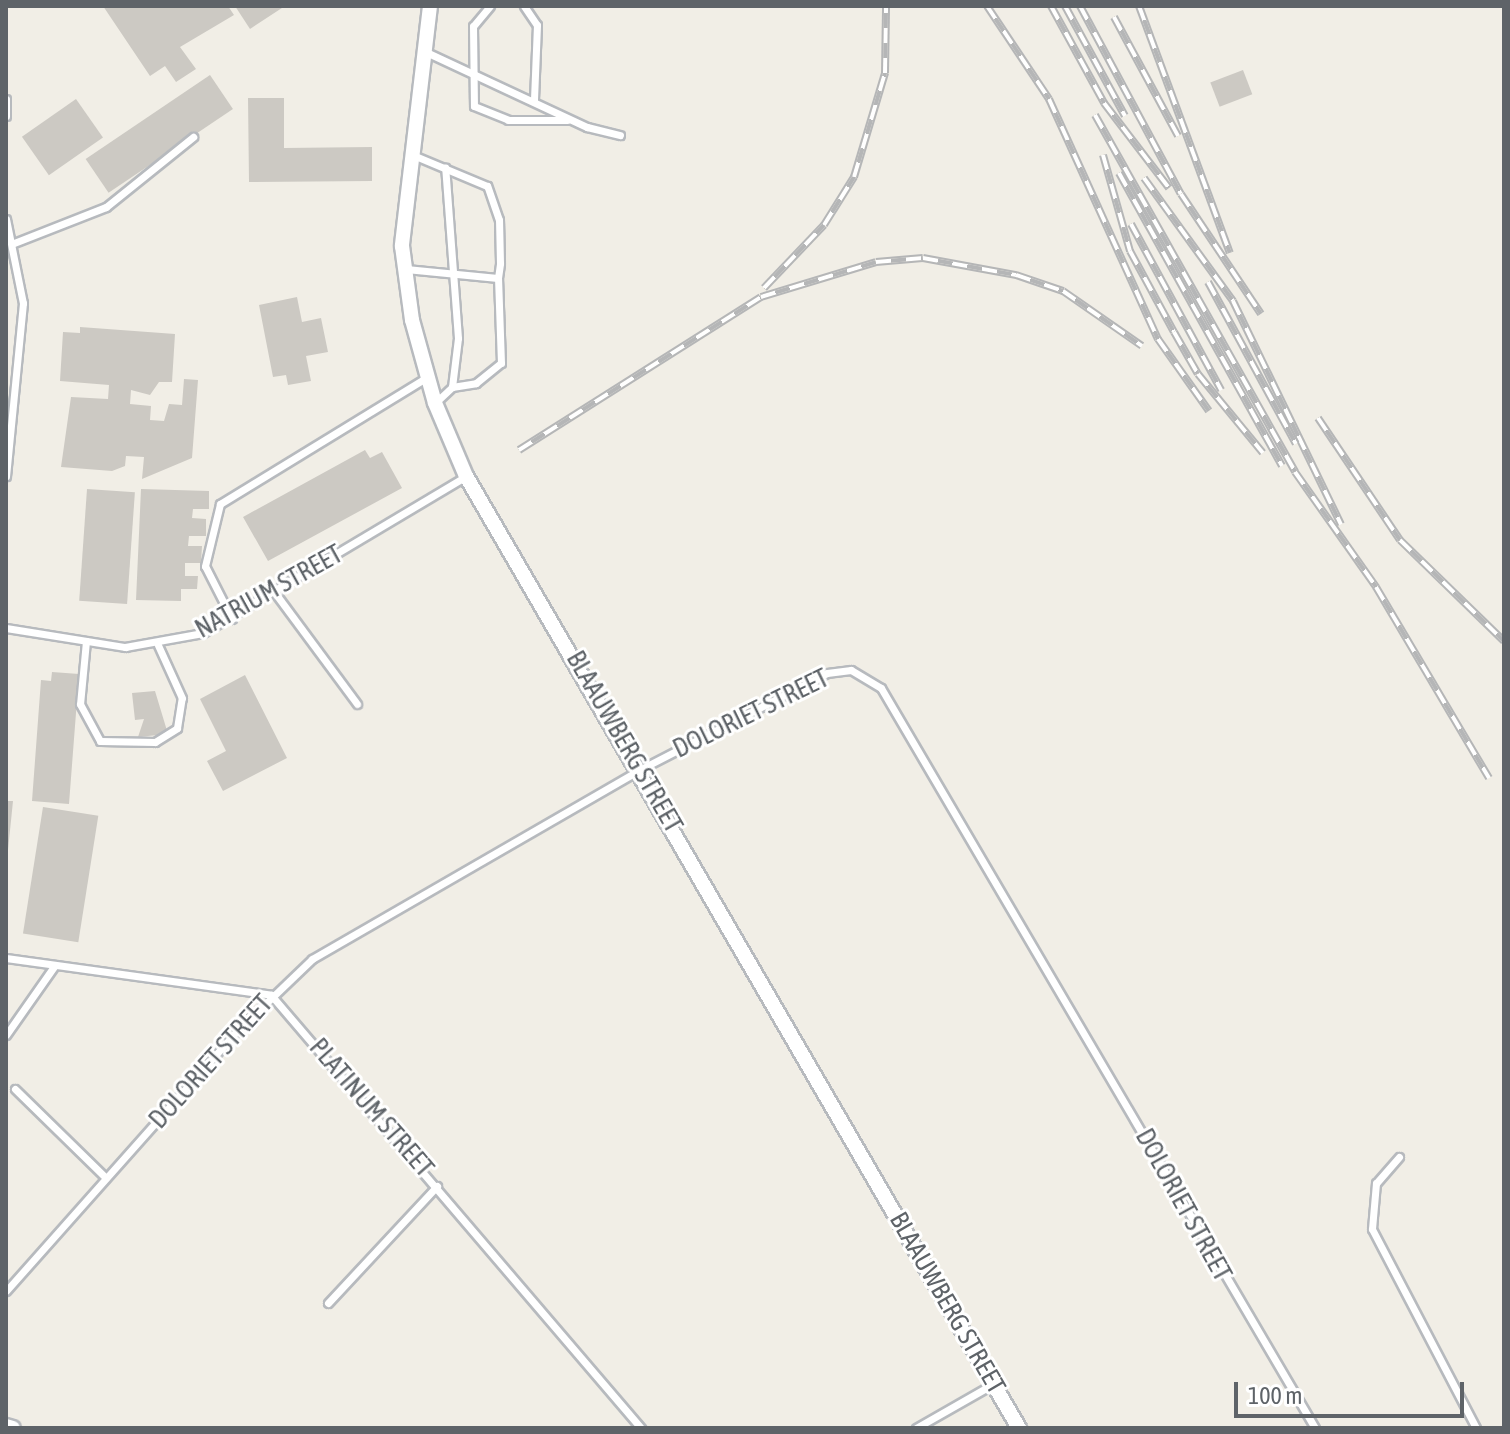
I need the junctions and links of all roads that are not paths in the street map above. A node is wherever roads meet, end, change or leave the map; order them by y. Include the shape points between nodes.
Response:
1 (430, 6) edge
2 (490, 6) edge
3 (524, 6) edge
4 (423, 52) junction
5 (468, 68) junction
6 (6, 99) edge
7 (534, 101) junction
8 (6, 116) edge
9 (570, 120) junction
10 (620, 135) dead end
11 (193, 137) dead end
12 (408, 153) junction
13 (445, 167) junction
14 (6, 219) edge
15 (14, 243) junction
16 (404, 269) junction
17 (458, 274) junction
18 (498, 278) junction
19 (427, 377) junction
20 (452, 387) junction
21 (435, 403) junction
22 (6, 476) edge
23 (466, 476) junction
24 (275, 593) junction
25 (232, 619) junction
26 (6, 628) edge
27 (86, 641) junction
28 (158, 645) junction
29 (357, 704) dead end
30 (641, 769) junction
31 (6, 958) edge
32 (55, 965) junction
33 (271, 995) junction
34 (6, 1035) edge
35 (15, 1089) dead end
36 (1399, 1157) dead end
37 (106, 1178) junction
38 (437, 1186) junction
39 (6, 1291) edge
40 (328, 1303) dead end
41 (993, 1384) junction
42 (6, 1426) edge
43 (13, 1428) edge
44 (641, 1428) edge
45 (916, 1428) edge
46 (1019, 1428) edge
47 (1315, 1428) edge
48 (1476, 1428) edge

1 - 4 street, BLAAUWBERG STREET
2 - 5 lane via 473,26
3 - 7 lane via 537,25
4 - 5 lane
4 - 12 street, BLAAUWBERG STREET
5 - 7 lane
5 - 9 lane via 470,95 483,114
6 - 8 lane
7 - 9 lane
9 - 10 lane
11 - 15 lane via 106,207
12 - 13 lane
12 - 16 street, BLAAUWBERG STREET
13 - 17 lane
13 - 18 lane via 492,194
14 - 15 lane
15 - 22 lane via 23,319
16 - 17 lane
16 - 19 street, BLAAUWBERG STREET
17 - 18 lane
17 - 20 lane
18 - 20 lane via 501,363 476,383
19 - 21 street, BLAAUWBERG STREET
19 - 25 lane via 220,504 205,566
20 - 21 lane
21 - 23 street, BLAAUWBERG STREET
23 - 24 lane, NATRIUM STREET
23 - 30 street, BLAAUWBERG STREET
24 - 25 lane, NATRIUM STREET
24 - 29 lane
25 - 28 lane, NATRIUM STREET
26 - 27 lane, NATRIUM STREET
27 - 28 lane, NATRIUM STREET
27 - 28 lane via 80,704 100,741 155,742 177,728 182,698
30 - 33 lane, DOLORIET STREET via 312,959
30 - 41 street, BLAAUWBERG STREET
30 - 47 lane, DOLORIET STREET via 827,673 851,670 881,688
31 - 32 lane
32 - 33 lane
32 - 34 lane
33 - 37 lane, DOLORIET STREET
33 - 38 lane, PLATINUM STREET
35 - 37 lane
36 - 48 lane via 1376,1183 1372,1229
37 - 39 lane, DOLORIET STREET
38 - 40 lane
38 - 44 lane, PLATINUM STREET
41 - 45 lane
41 - 46 street, BLAAUWBERG STREET
42 - 43 street

